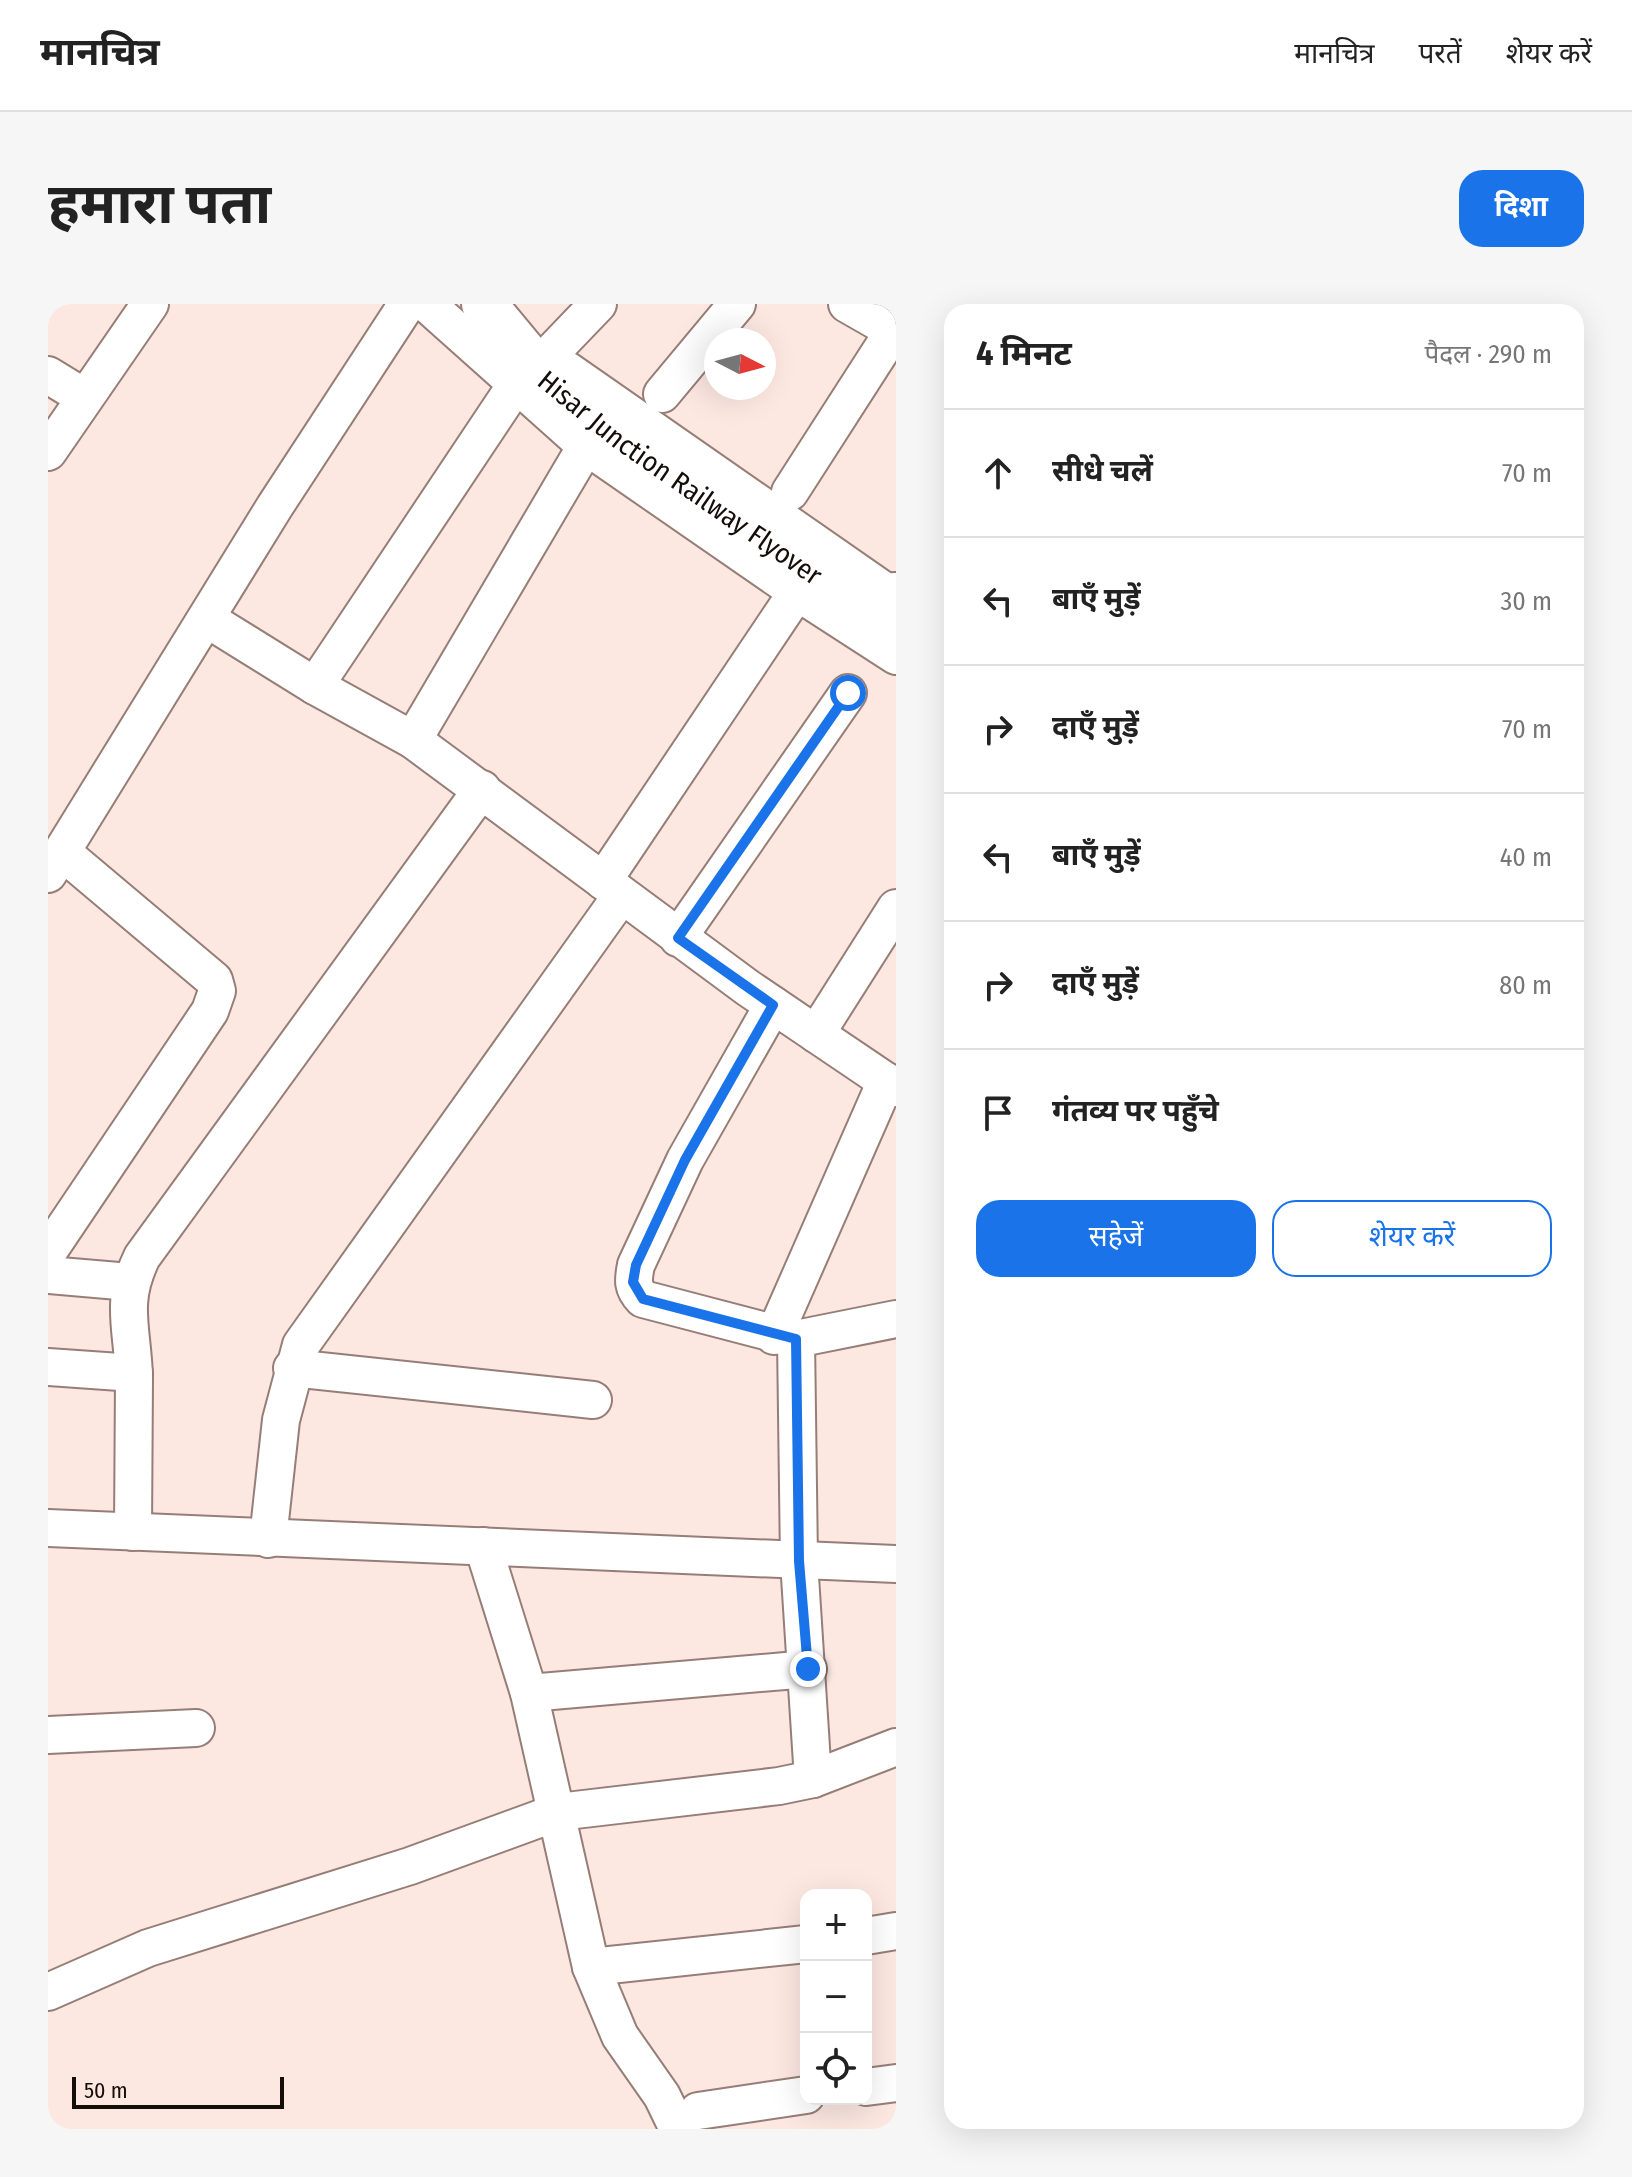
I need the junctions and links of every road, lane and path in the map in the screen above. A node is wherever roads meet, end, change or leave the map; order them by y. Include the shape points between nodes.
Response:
1 (150, 304) edge
2 (407, 304) edge
3 (427, 304) edge
4 (484, 304) edge
5 (510, 304) edge
6 (598, 304) edge
7 (737, 304) edge
8 (847, 304) edge
9 (895, 330) edge
10 (538, 373) junction
11 (48, 375) edge
12 (662, 394) dead end
13 (84, 397) junction
14 (586, 446) junction
15 (48, 452) edge
16 (790, 492) dead end
17 (896, 591) edge
18 (797, 592) junction
19 (207, 619) junction
20 (896, 631) edge
21 (896, 656) edge
22 (315, 686) junction
23 (848, 693) dead end
24 (413, 740) junction
25 (482, 789) junction
26 (55, 863) edge
27 (612, 888) junction
28 (896, 908) edge
29 (678, 938) junction
30 (773, 1005) junction
31 (816, 1034) junction
32 (891, 1085) edge
33 (50, 1243) edge
34 (48, 1275) edge
35 (130, 1282) junction
36 (896, 1319) edge
37 (785, 1338) junction
38 (48, 1367) edge
39 (292, 1368) junction
40 (134, 1373) junction
41 (593, 1400) dead end
42 (48, 1528) edge
43 (133, 1532) junction
44 (268, 1539) junction
45 (483, 1546) junction
46 (799, 1561) junction
47 (896, 1564) edge
48 (808, 1669) junction
49 (529, 1693) junction
50 (196, 1728) dead end
51 (48, 1735) edge
52 (894, 1758) edge
53 (813, 1779) junction
54 (558, 1812) junction
55 (896, 1931) edge
56 (872, 1935) edge
57 (800, 1945) edge
58 (591, 1967) junction
59 (48, 1992) edge
60 (896, 2083) edge
61 (872, 2086) edge
62 (800, 2096) edge
63 (688, 2120) edge
64 (739, 2129) edge

1 - 13 street
2 - 19 street
3 - 10 street
4 - 10 main road, Hisar Junction Railway Flyover
5 - 10 street
6 - 10 street
7 - 12 street
8 - 9 street
9 - 16 street
10 - 14 street
10 - 17 street via 588,388 886,592
10 - 20 main road, Hisar Junction Railway Flyover via 620,440
10 - 22 street
11 - 13 street
13 - 15 street
14 - 18 street
14 - 24 street
18 - 21 street
18 - 27 street
19 - 22 street
19 - 26 street
22 - 24 street
23 - 29 street
24 - 25 street
25 - 27 street
25 - 35 street via 142,1257
26 - 33 street via 214,980 217,991 210,1011
27 - 29 street
27 - 39 street via 313,1324
28 - 31 street
29 - 30 street
30 - 31 street
30 - 37 street via 685,1160 633,1282 643,1299
31 - 32 street
32 - 37 street
34 - 35 street
35 - 40 street
36 - 37 street
37 - 46 street
38 - 40 street
39 - 41 street
39 - 44 street
40 - 43 street
42 - 43 street
43 - 44 street
44 - 45 street
45 - 46 street
45 - 49 street
46 - 47 street
46 - 48 street
48 - 49 street
48 - 53 street
49 - 54 street
50 - 51 street
52 - 53 street
53 - 54 street
54 - 58 street
54 - 59 street via 410,1866 148,1948
55 - 56 street
57 - 58 street
58 - 63 street via 620,2036 662,2096
60 - 61 street
62 - 63 street
63 - 64 street

